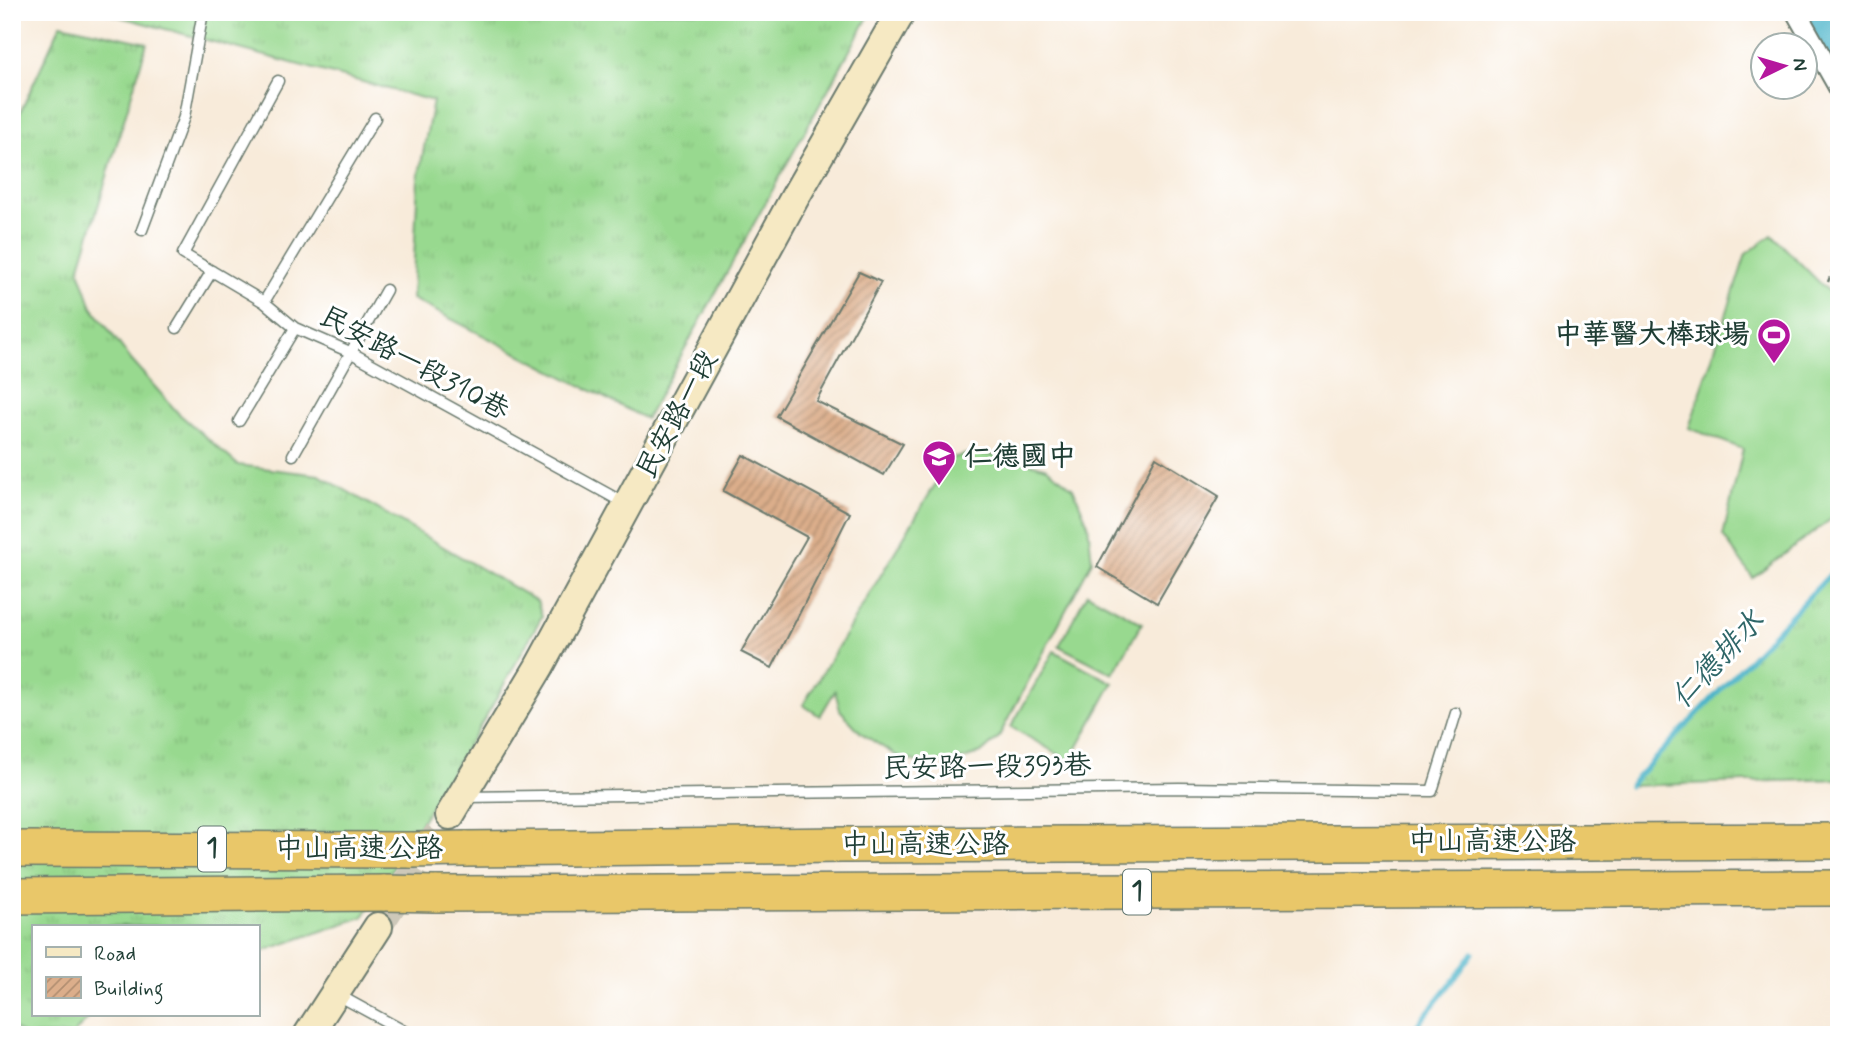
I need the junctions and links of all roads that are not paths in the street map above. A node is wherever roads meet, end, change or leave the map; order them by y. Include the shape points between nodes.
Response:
1 (203, 12) edge
2 (901, 12) edge
3 (1796, 12) edge
4 (278, 81) dead end
5 (1839, 88) edge
6 (376, 118) dead end
7 (142, 230) dead end
8 (212, 271) junction
9 (386, 290) dead end
10 (264, 302) junction
11 (177, 328) dead end
12 (295, 328) junction
13 (350, 352) junction
14 (239, 421) dead end
15 (293, 455) dead end
16 (629, 506) junction
17 (1456, 713) dead end
18 (456, 806) joint
19 (1839, 841) edge
20 (12, 849) edge
21 (1839, 888) edge
22 (12, 897) edge
23 (378, 927) tunnel mouth
24 (335, 994) junction
25 (308, 1035) edge
26 (411, 1035) edge

1 - 7 lane via 184,117
2 - 16 street, 民安路一段 via 795,197
3 - 5 street
4 - 8 lane, 民安路一段310巷 via 183,254
6 - 10 lane
8 - 10 lane, 民安路一段310巷
8 - 11 lane
9 - 13 lane
10 - 12 lane, 民安路一段310巷
12 - 13 lane, 民安路一段310巷
12 - 14 lane
13 - 15 lane
13 - 16 lane, 民安路一段310巷
16 - 18 street, 民安路一段
17 - 18 lane, 民安路一段393巷 via 1432,791 1178,788
19 - 20 highway, 中山高速公路 / 1, bridge
21 - 22 highway, 中山高速公路 / 1, bridge
23 - 24 street
24 - 25 street
24 - 26 lane

